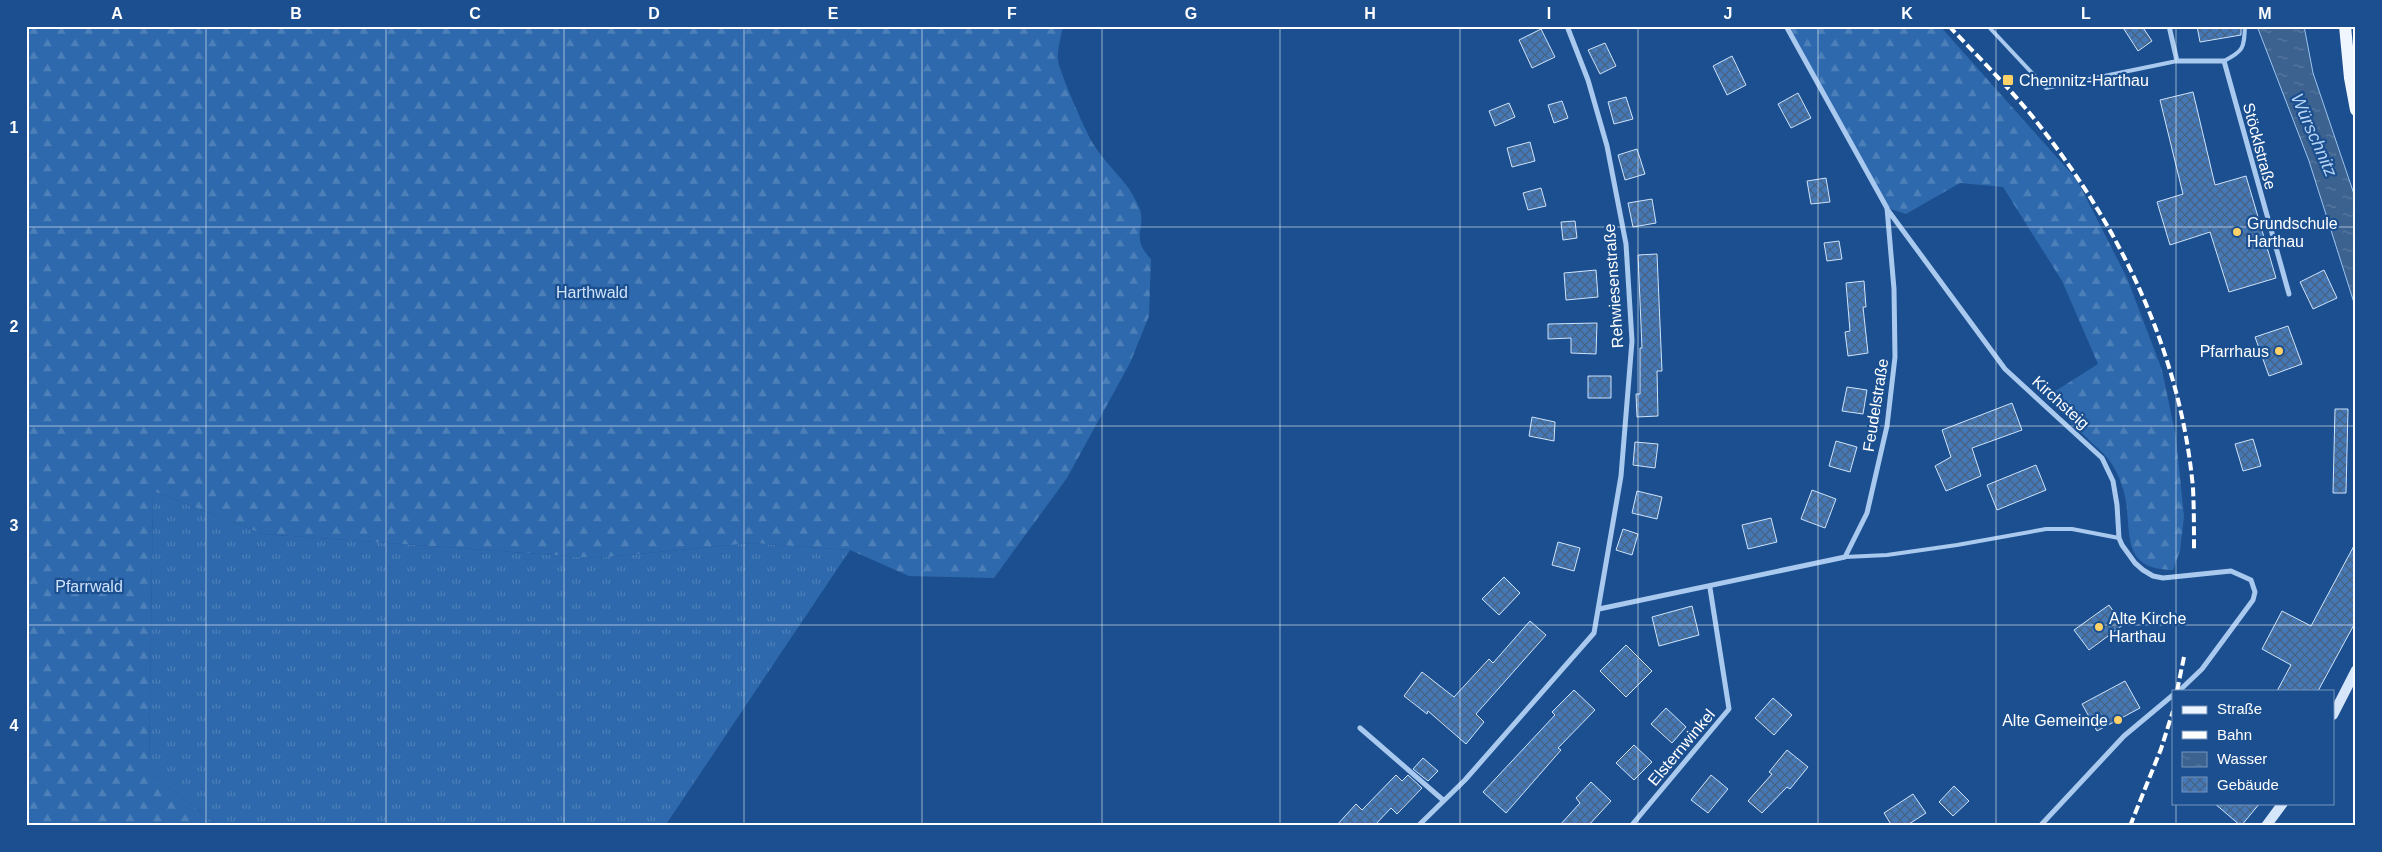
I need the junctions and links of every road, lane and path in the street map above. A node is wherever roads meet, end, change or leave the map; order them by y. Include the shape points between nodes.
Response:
1 (1567, 26) edge
2 (1786, 26) edge
3 (1988, 26) edge
4 (2169, 26) edge
5 (2245, 26) edge
6 (2345, 26) edge
7 (2224, 61) junction
8 (2177, 62) junction
9 (2356, 110) edge
10 (1887, 208) junction
11 (2289, 294) dead end
12 (2119, 538) junction
13 (1844, 557) junction
14 (1710, 588) junction
15 (1599, 609) junction
16 (2356, 670) edge
17 (2180, 690) edge
18 (2172, 696) edge
19 (2334, 713) edge
20 (1360, 728) dead end
21 (1443, 800) junction
22 (2282, 804) edge
23 (1418, 826) edge
24 (1631, 826) edge
25 (2040, 826) edge
26 (2266, 826) edge

1 - 15 street, Rehwiesenstraße via 1588,80 1607,146 1626,244 1632,341 1621,476
2 - 10 street, Feudelstraße
3 - 8 lane via 2046,88
4 - 8 street
5 - 7 lane via 2240,53
6 - 9 main road
7 - 8 street
7 - 11 street, Stöcklstraße
10 - 12 street, Kirchsteig via 2004,369 2102,458 2113,481
10 - 13 street, Feudelstraße via 1896,357 1887,426 1867,513
12 - 13 lane via 2072,529 2046,529 1887,555
12 - 17 street, Kirchsteig via 2134,563 2153,576 2174,578 2231,571 2251,580 2254,600 2194,678
13 - 14 street
14 - 15 street
14 - 24 street, Elsternwinkel via 1729,709
15 - 21 street via 1594,633 1465,780
16 - 19 main road
18 - 25 street via 2124,736
20 - 21 street
21 - 23 street
22 - 26 main road

